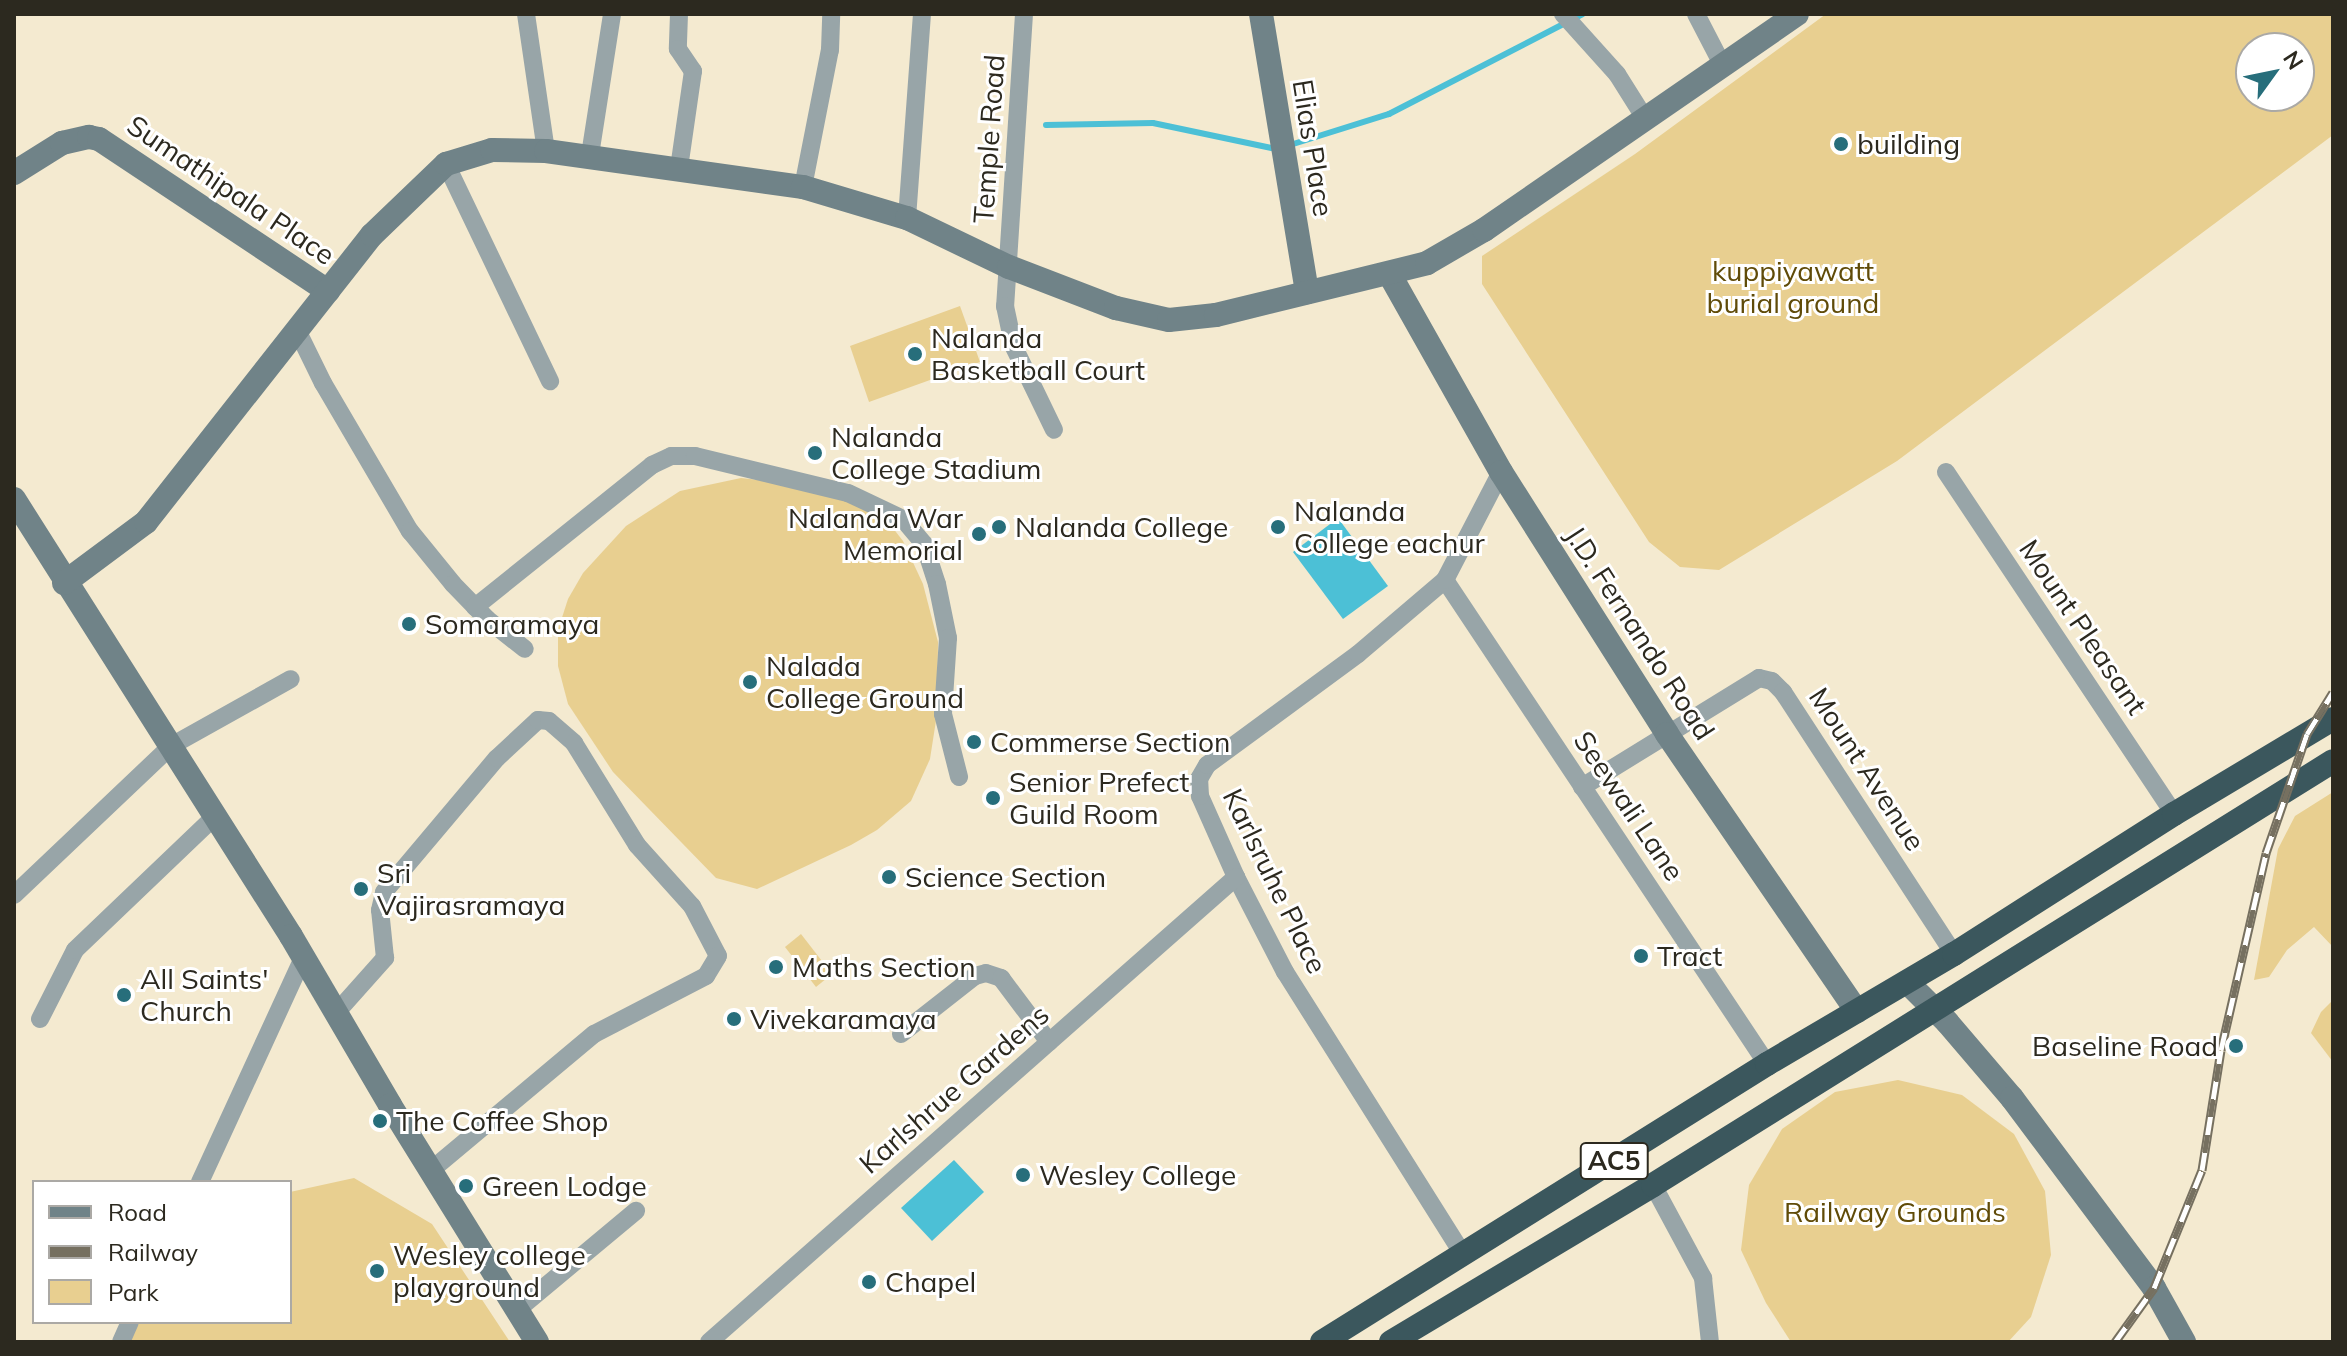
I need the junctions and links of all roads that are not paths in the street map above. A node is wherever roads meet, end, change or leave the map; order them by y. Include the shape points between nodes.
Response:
1 (526, 14) edge
2 (612, 14) edge
3 (679, 14) edge
4 (831, 14) edge
5 (922, 14) edge
6 (1024, 14) edge
7 (1261, 14) edge
8 (1696, 14) edge
9 (1797, 14) edge
10 (1569, 21) edge
11 (1723, 66) junction
12 (1646, 120) junction
13 (546, 151) junction
14 (590, 155) junction
15 (446, 164) junction
16 (679, 168) junction
17 (14, 173) edge
18 (803, 187) junction
19 (907, 218) junction
20 (1009, 267) junction
21 (1390, 275) junction
22 (328, 291) junction
23 (1307, 292) junction
24 (297, 330) junction
25 (550, 381) dead end
26 (1054, 430) dead end
27 (1501, 472) junction
28 (1946, 472) dead end
29 (14, 499) edge
30 (1445, 580) junction
31 (64, 583) junction
32 (475, 607) junction
33 (525, 649) dead end
34 (291, 679) dead end
35 (2333, 719) edge
36 (1667, 734) junction
37 (171, 746) junction
38 (2333, 761) edge
39 (959, 777) dead end
40 (1582, 787) junction
41 (2174, 814) junction
42 (215, 816) junction
43 (1236, 877) junction
44 (14, 895) edge
45 (1954, 954) junction
46 (303, 958) junction
47 (1907, 982) junction
48 (1934, 1010) junction
49 (1857, 1011) junction
50 (336, 1013) junction
51 (40, 1019) dead end
52 (901, 1034) dead end
53 (1049, 1042) junction
54 (1767, 1064) junction
55 (430, 1171) junction
56 (201, 1180) edge
57 (1653, 1185) junction
58 (636, 1211) dead end
59 (1464, 1256) junction
60 (517, 1310) junction
61 (537, 1342) edge
62 (709, 1342) edge
63 (1322, 1342) edge
64 (1391, 1342) edge
65 (1710, 1342) edge
66 (2184, 1342) edge

1 - 13 street
2 - 14 street
3 - 16 street via 678,49 693,71
4 - 18 street via 830,50
5 - 19 street
6 - 20 street, Temple Road
7 - 23 main road, Elias Place
8 - 11 street
9 - 11 main road
10 - 12 street via 1617,74
11 - 12 main road
12 - 21 main road via 1484,230 1427,263
13 - 14 main road
13 - 15 main road via 492,150
14 - 16 main road
15 - 22 main road via 372,235
15 - 25 street
16 - 18 main road
17 - 22 main road, Sumathipala Place via 62,143 99,139
18 - 19 main road
19 - 20 main road
20 - 23 main road via 1116,308 1169,320 1216,315
20 - 26 street, Temple Road via 1005,306 1013,345
21 - 23 main road
21 - 27 main road, J.D. Fernando Road
22 - 24 main road
24 - 31 main road via 146,522
24 - 32 street via 410,531
27 - 30 street, Karlsruhe Place
27 - 36 main road, J.D. Fernando Road
28 - 41 street, Mount Pleasant
29 - 31 main road
30 - 40 street, Seewali Lane
30 - 43 street, Karlsruhe Place via 1358,654 1207,765 1199,779 1200,796
31 - 37 main road
32 - 33 street
32 - 39 street via 652,465 671,456 695,456 848,493 903,519 924,544 948,638 943,714
34 - 37 street
35 - 41 highway, AC5
36 - 40 street, Mount Avenue
36 - 45 street, Mount Avenue via 1759,678 1772,681
36 - 49 main road, J.D. Fernando Road
37 - 42 main road
37 - 44 street
38 - 48 highway, AC5
40 - 54 street, Seewali Lane
41 - 45 highway, AC5
42 - 46 main road
42 - 51 street via 75,950
43 - 53 street, Karlshrue Gardens
43 - 59 street, Karlsruhe Place via 1285,972
45 - 47 highway, AC5
46 - 50 main road
46 - 56 street
47 - 48 main road
47 - 49 highway, AC5
48 - 57 highway, AC5
48 - 66 main road via 2031,1123 2154,1288
49 - 54 highway, AC5
50 - 55 main road
50 - 55 street via 385,958 380,910 384,892 497,758 538,720 549,721 574,743 637,845 692,906 718,956 706,976 594,1034
52 - 53 street via 986,973 1001,978
53 - 62 street, Karlshrue Gardens
54 - 59 highway, AC5
55 - 60 main road
57 - 64 highway, AC5
57 - 65 street via 1703,1278
58 - 60 street
59 - 63 highway, AC5
60 - 61 main road

